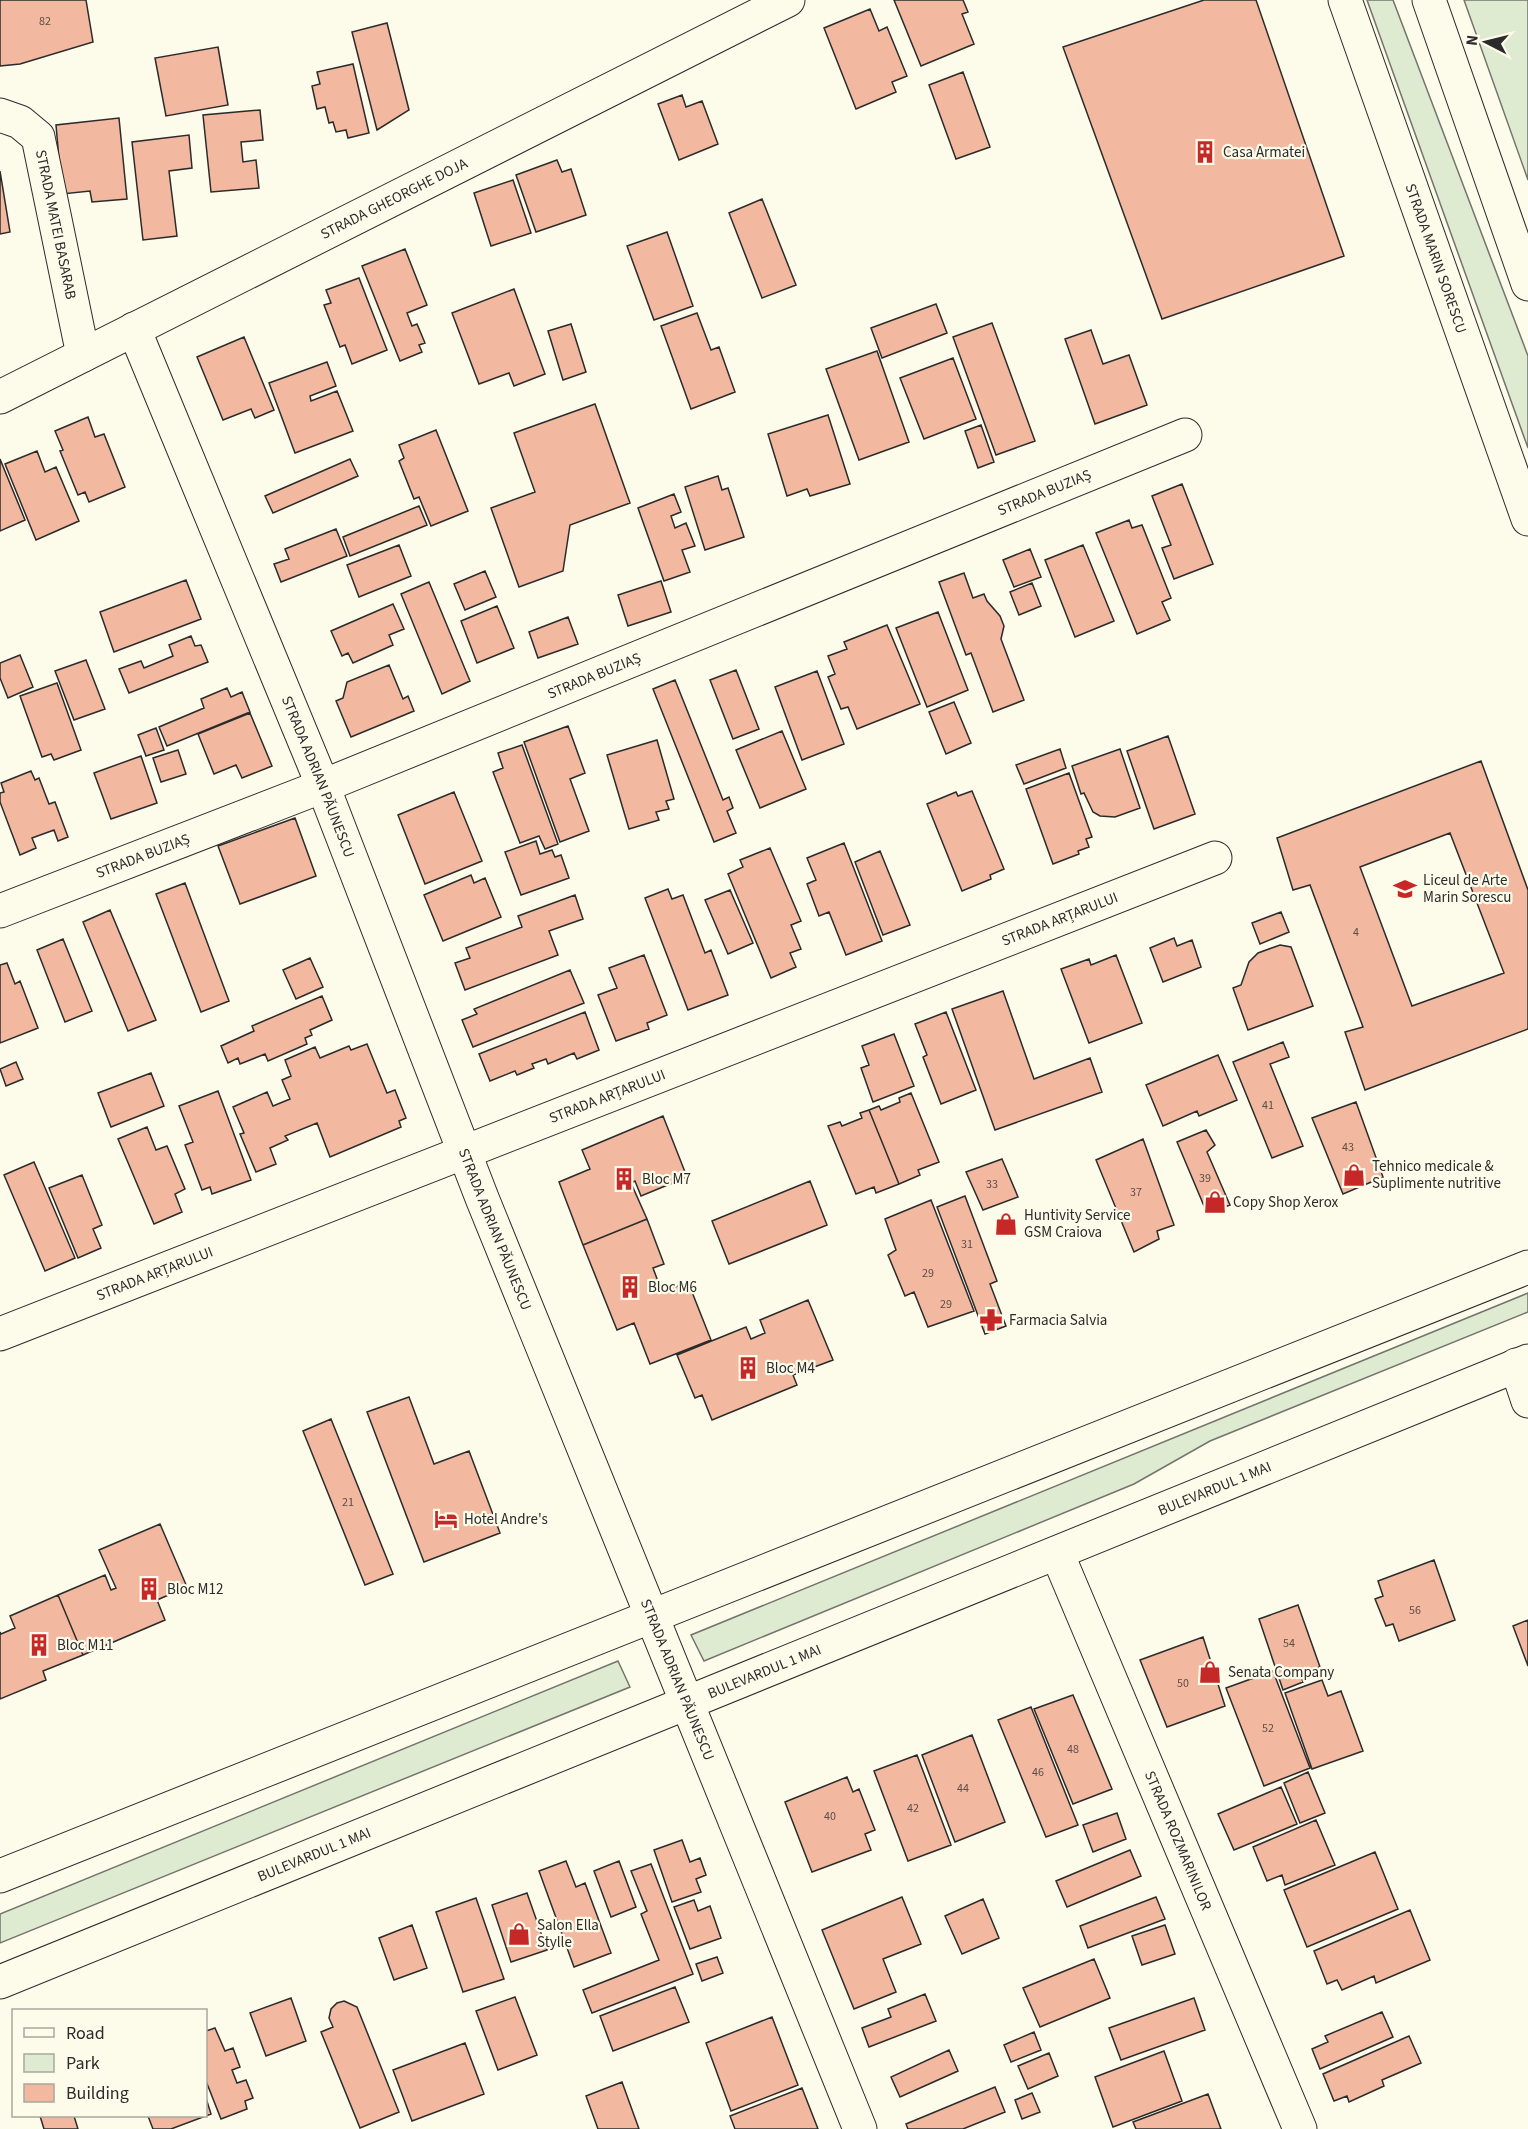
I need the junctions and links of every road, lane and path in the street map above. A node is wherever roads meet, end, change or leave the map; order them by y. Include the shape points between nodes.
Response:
1 (788, 0) edge
2 (1345, 0) edge
3 (1429, 0) edge
4 (0, 115) edge
5 (1528, 284) edge
6 (134, 329) junction
7 (83, 355) junction
8 (0, 397) edge
9 (1185, 435) dead end
10 (1528, 519) edge
11 (323, 786) junction
12 (1215, 858) dead end
13 (0, 911) edge
14 (465, 1151) junction
15 (1528, 1267) edge
16 (0, 1334) edge
17 (1522, 1363) edge
18 (1528, 1401) edge
19 (1057, 1553) junction
20 (652, 1616) junction
21 (687, 1700) junction
22 (0, 1876) edge
23 (0, 1982) edge
24 (860, 2129) edge
25 (1300, 2129) edge

1 - 6 street, STRADA GHEORGHE DOJA
2 - 10 street, STRADA MARIN SORESCU
3 - 5 street
4 - 7 street, STRADA MATEI BASARAB via 20,122 38,137
6 - 7 street, STRADA GHEORGHE DOJA
6 - 11 street, STRADA ADRIAN PĂUNESCU
7 - 8 street, STRADA GHEORGHE DOJA
9 - 11 street, STRADA BUZIAȘ
11 - 13 street, STRADA BUZIAȘ
11 - 14 street, STRADA ADRIAN PĂUNESCU
12 - 14 street, STRADA ARȚARULUI
14 - 16 street, STRADA ARȚARULUI
14 - 20 street, STRADA ADRIAN PĂUNESCU
15 - 20 street
17 - 18 street
17 - 19 street, BULEVARDUL 1 MAI
19 - 21 street, BULEVARDUL 1 MAI
19 - 25 street, STRADA ROZMARINILOR
20 - 21 street, STRADA ADRIAN PĂUNESCU
20 - 22 street
21 - 23 street, BULEVARDUL 1 MAI
21 - 24 street, STRADA ADRIAN PĂUNESCU

